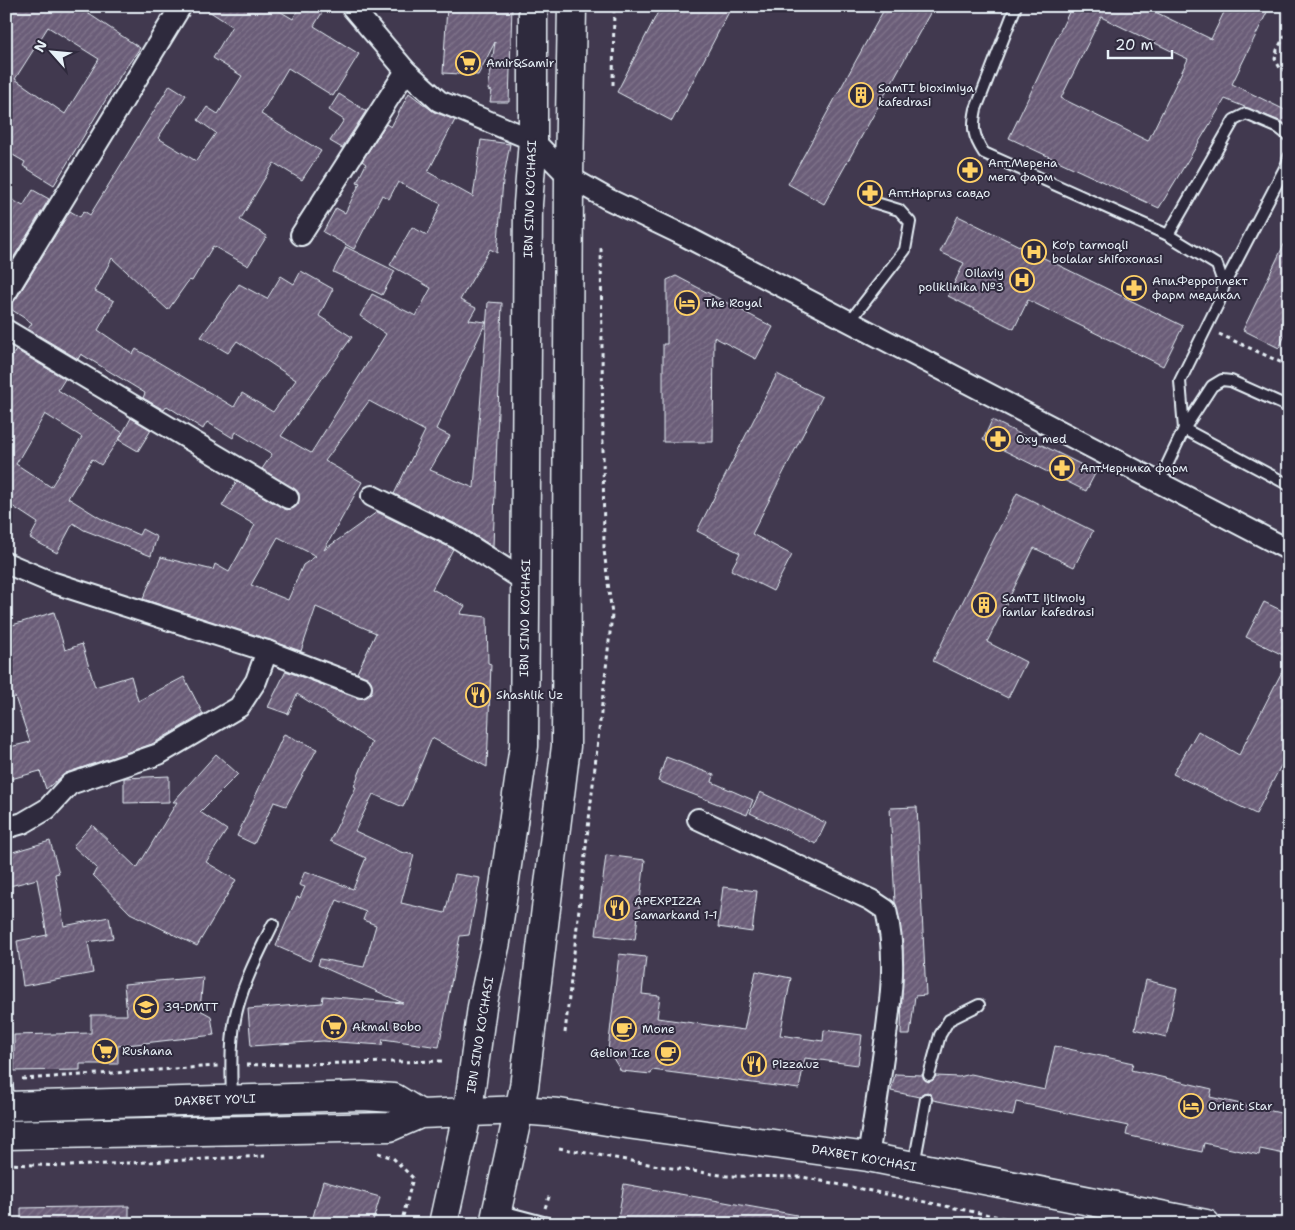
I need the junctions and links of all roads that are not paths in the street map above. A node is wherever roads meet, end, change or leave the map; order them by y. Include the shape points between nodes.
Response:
1 (181, 6) edge
2 (351, 6) edge
3 (533, 6) edge
4 (572, 6) edge
5 (1016, 6) edge
6 (406, 71) junction
7 (1289, 136) edge
8 (533, 140) junction
9 (1289, 157) edge
10 (569, 178) junction
11 (872, 202) dead end
12 (301, 235) dead end
13 (1168, 235) junction
14 (1224, 285) junction
15 (6, 294) edge
16 (850, 321) junction
17 (6, 330) edge
18 (1289, 407) edge
19 (1184, 429) junction
20 (1160, 482) junction
21 (1289, 485) edge
22 (372, 496) dead end
23 (288, 498) dead end
24 (1289, 550) edge
25 (6, 563) edge
26 (525, 581) junction
27 (267, 651) junction
28 (361, 687) dead end
29 (698, 819) dead end
30 (6, 828) edge
31 (273, 924) dead end
32 (979, 1005) dead end
33 (929, 1076) dead end
34 (6, 1077) edge
35 (926, 1098) dead end
36 (232, 1100) junction
37 (8, 1106) edge
38 (468, 1110) junction
39 (520, 1110) junction
40 (420, 1114) junction
41 (6, 1135) edge
42 (868, 1157) junction
43 (914, 1166) junction
44 (496, 1217) edge
45 (443, 1224) edge
46 (551, 1224) edge
47 (1206, 1224) edge

1 - 15 street
2 - 6 street
3 - 8 main road, IBN SINO KO'CHASI
4 - 10 main road
5 - 13 lane via 972,126 984,153
6 - 8 street via 439,101
6 - 12 street
7 - 13 lane via 1279,128 1246,114 1234,120
8 - 10 street
8 - 26 main road, IBN SINO KO'CHASI via 528,204
9 - 14 lane
10 - 16 street
10 - 39 main road via 566,746
11 - 16 lane via 899,210 910,222 905,250
13 - 14 lane via 1217,265
14 - 19 lane via 1219,302 1180,381
16 - 20 street
17 - 23 street
18 - 19 lane via 1222,380 1212,386
19 - 20 lane
19 - 21 lane
20 - 24 street
22 - 26 street via 458,539
25 - 27 street via 51,582
26 - 38 main road, IBN SINO KO'CHASI via 524,746
27 - 28 street
27 - 30 street via 256,681 239,707 159,754 70,784 47,809 23,823
29 - 42 street via 886,910 894,960
31 - 36 lane via 237,1008 231,1065
32 - 33 lane via 949,1020 940,1035
34 - 37 lane
35 - 43 lane
36 - 37 main road, DAXBET YO'LI
36 - 40 main road, DAXBET YO'LI via 394,1098
38 - 39 main road
38 - 40 main road
38 - 45 main road, IBN SINO KO'CHASI
39 - 42 main road, DAXBET KO'CHASI
39 - 44 main road
40 - 41 main road via 390,1127
42 - 43 main road, DAXBET KO'CHASI
43 - 47 main road, DAXBET KO'CHASI
44 - 46 lane

